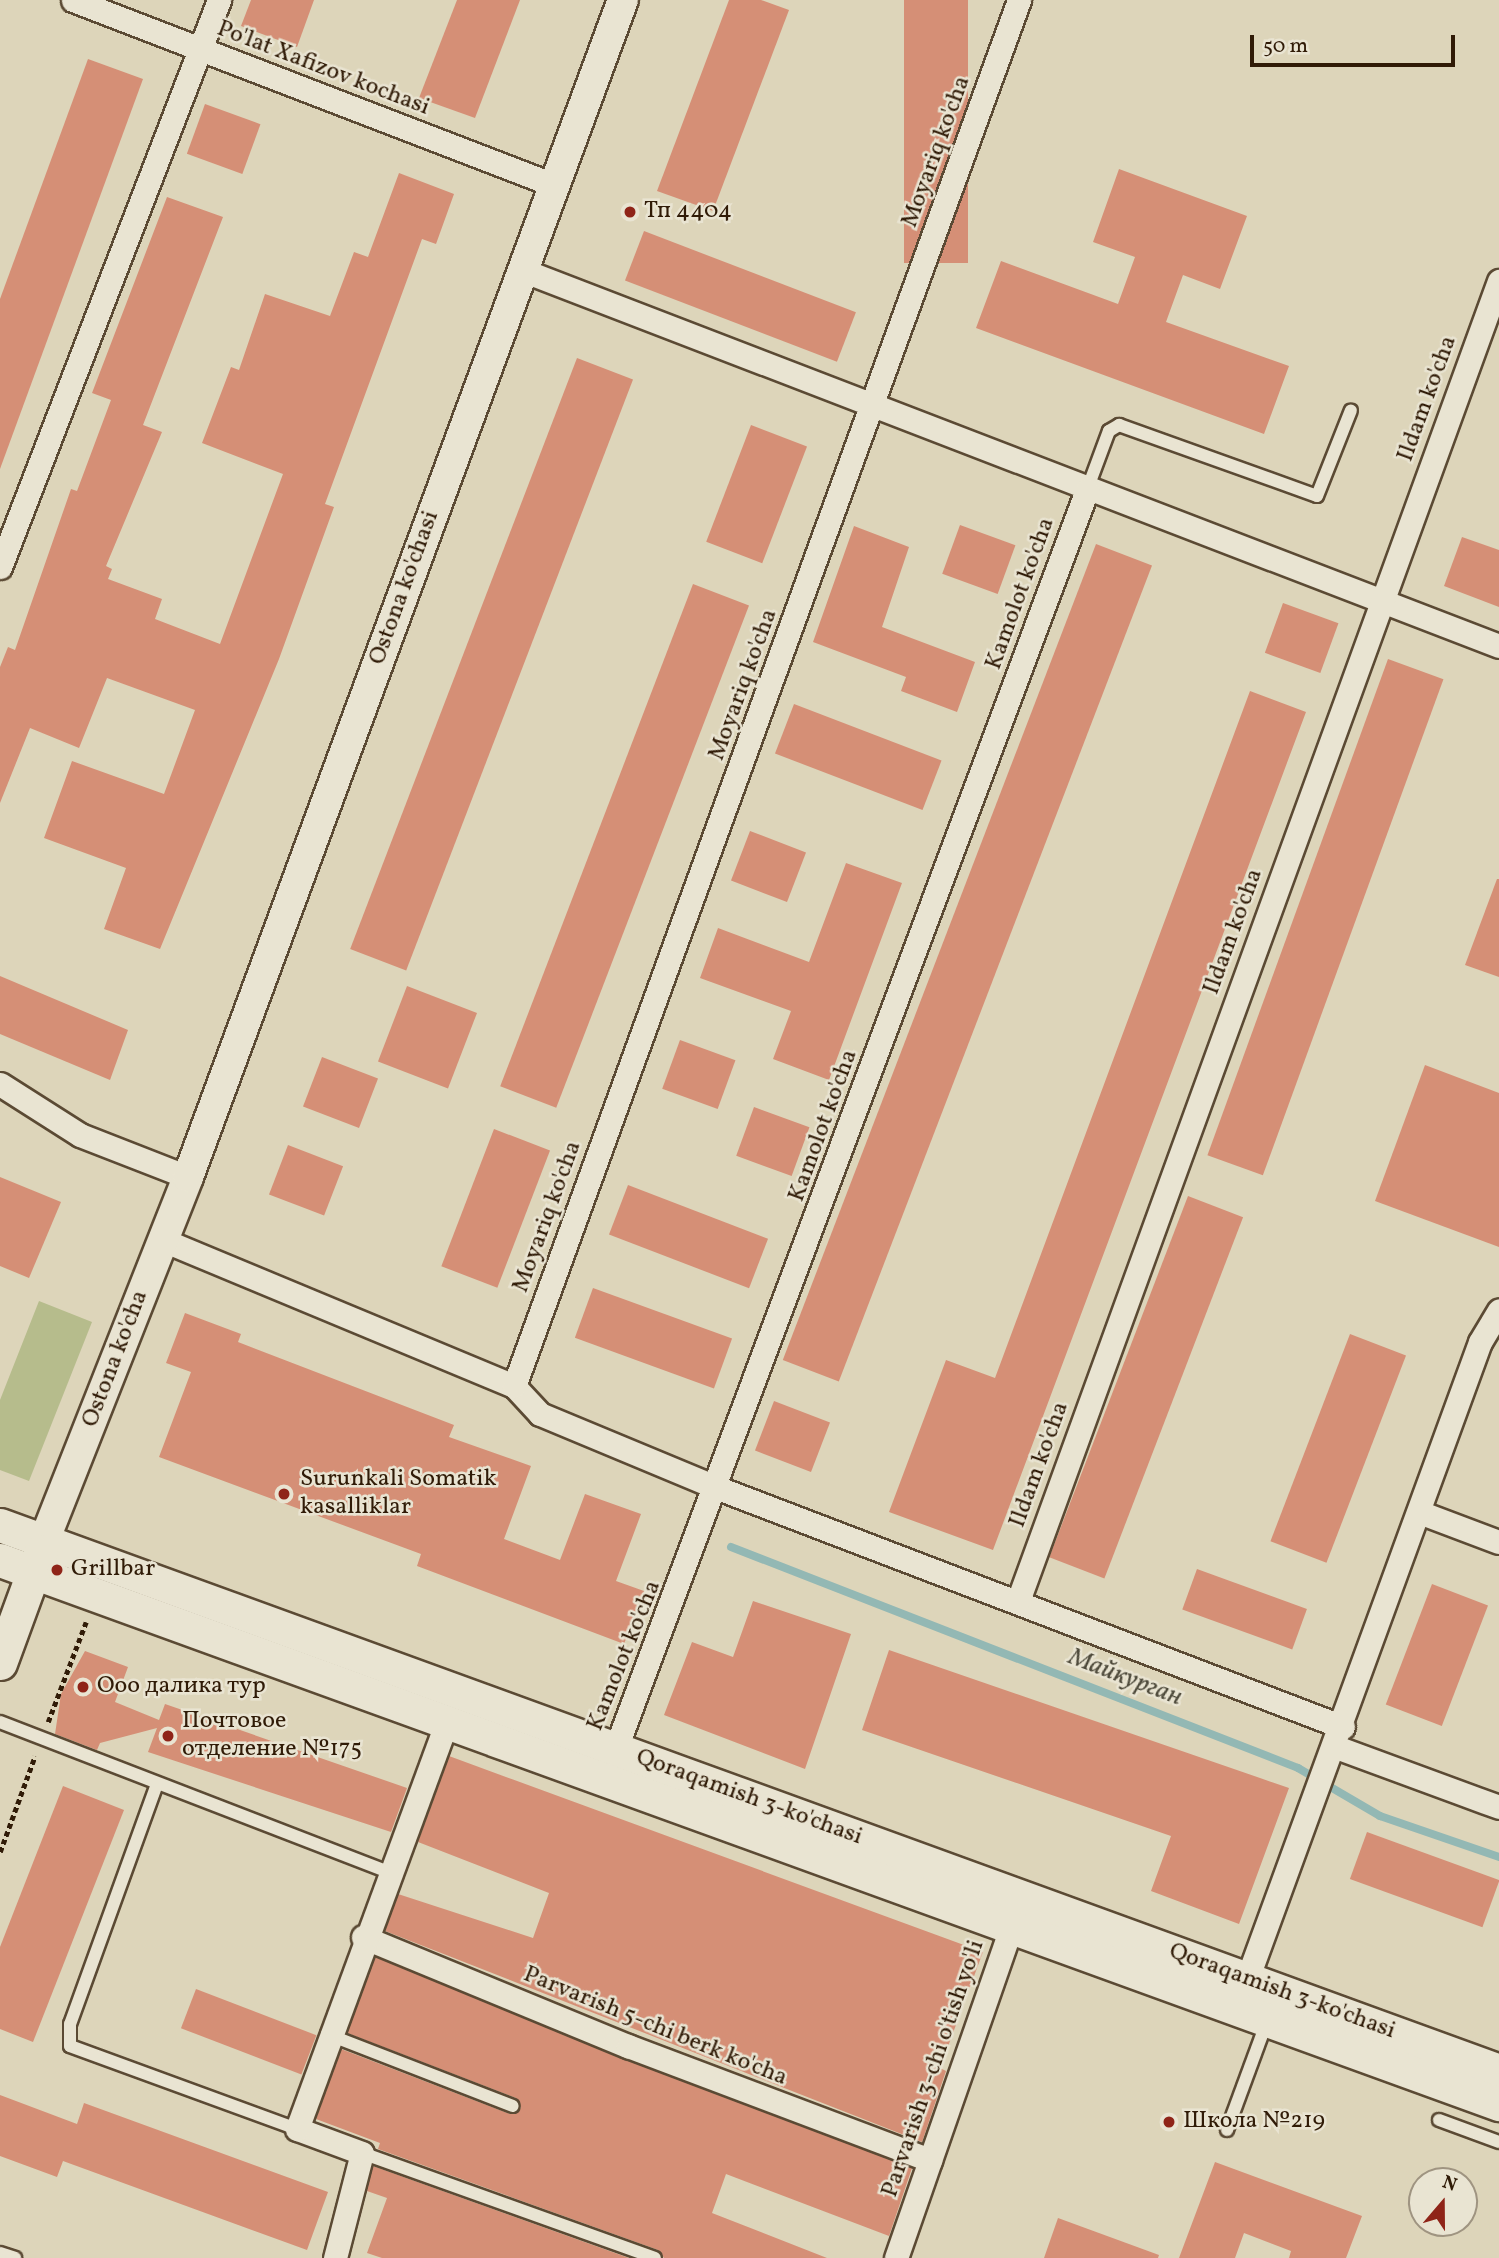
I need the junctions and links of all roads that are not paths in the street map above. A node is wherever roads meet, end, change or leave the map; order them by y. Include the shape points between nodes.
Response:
1 (73, 0) edge
2 (219, 0) edge
3 (623, 0) edge
4 (1019, 0) edge
5 (199, 50) junction
6 (554, 184) junction
7 (522, 270) junction
8 (1499, 281) edge
9 (873, 408) junction
10 (1351, 410) dead end
11 (1087, 491) junction
12 (0, 567) edge
13 (1383, 601) junction
14 (1499, 646) edge
15 (0, 1084) edge
16 (188, 1177) junction
17 (163, 1240) junction
18 (1499, 1310) edge
19 (514, 1386) junction
20 (715, 1496) junction
21 (1419, 1512) junction
22 (0, 1525) edge
23 (44, 1541) junction
24 (1499, 1542) edge
25 (0, 1558) edge
26 (33, 1572) junction
27 (1018, 1601) junction
28 (0, 1663) edge
29 (447, 1721) junction
30 (0, 1722) edge
31 (1340, 1737) junction
32 (610, 1763) junction
33 (157, 1784) junction
34 (1499, 1807) edge
35 (389, 1872) junction
36 (1016, 1912) junction
37 (363, 1937) junction
38 (1241, 1994) junction
39 (1267, 2020) junction
40 (327, 2034) junction
41 (1499, 2071) edge
42 (1499, 2104) edge
43 (513, 2106) dead end
44 (1439, 2120) dead end
45 (297, 2129) junction
46 (1227, 2130) dead end
47 (1499, 2142) edge
48 (362, 2153) junction
49 (930, 2160) junction
50 (0, 2253) edge
51 (15, 2258) edge
52 (335, 2258) edge
53 (655, 2258) edge
54 (895, 2258) edge

1 - 5 street, Po'lat Xafizov kochasi
2 - 5 street
3 - 6 street, Ostona ko'chasi
4 - 9 street, Moyariq ko'cha
5 - 6 street, Po'lat Xafizov kochasi
5 - 12 street
6 - 7 street, Ostona ko'chasi
7 - 9 street
7 - 16 street, Ostona ko'chasi
8 - 13 street, Ildam ko'cha
9 - 11 street
9 - 19 street, Moyariq ko'cha
10 - 11 lane via 1317,496 1119,425 1110,431
11 - 13 street
11 - 20 street, Kamolot ko'cha
13 - 14 street
13 - 27 street, Ildam ko'cha
15 - 16 street via 80,1135
16 - 17 street, Ostona ko'cha
17 - 19 street
17 - 23 street, Ostona ko'cha
18 - 21 street via 1480,1342
19 - 20 street via 540,1414
20 - 27 street
20 - 32 street, Kamolot ko'cha
21 - 24 street
21 - 31 street
22 - 23 main road, Qoraqamish 3-ko'chasi
23 - 25 main road
23 - 26 main road
23 - 32 main road, Qoraqamish 3-ko'chasi
25 - 26 main road, Qoraqamish 3-ko'chasi
26 - 28 main road
26 - 29 main road, Qoraqamish 3-ko'chasi
27 - 31 street
29 - 32 main road, Qoraqamish 3-ko'chasi
29 - 35 street
30 - 33 lane
31 - 34 street
31 - 38 street
32 - 36 main road, Qoraqamish 3-ko'chasi
33 - 35 lane
33 - 45 lane via 70,2024 70,2046
35 - 37 street
36 - 38 main road, Qoraqamish 3-ko'chasi
36 - 49 street, Parvarish 3-chi o'tish yo'li
37 - 40 street
37 - 49 street, Parvarish 5-chi berk ko'cha via 628,2046
38 - 39 main road, Qoraqamish 3-ko'chasi
38 - 41 main road, Qoraqamish 3-ko'chasi
39 - 42 main road, Qoraqamish 3-ko'chasi
39 - 46 lane
40 - 43 lane
40 - 45 street
44 - 47 lane
45 - 48 street
48 - 52 street
48 - 53 lane
49 - 54 street, Parvarish 3-chi o'tish yo'li
50 - 51 lane

